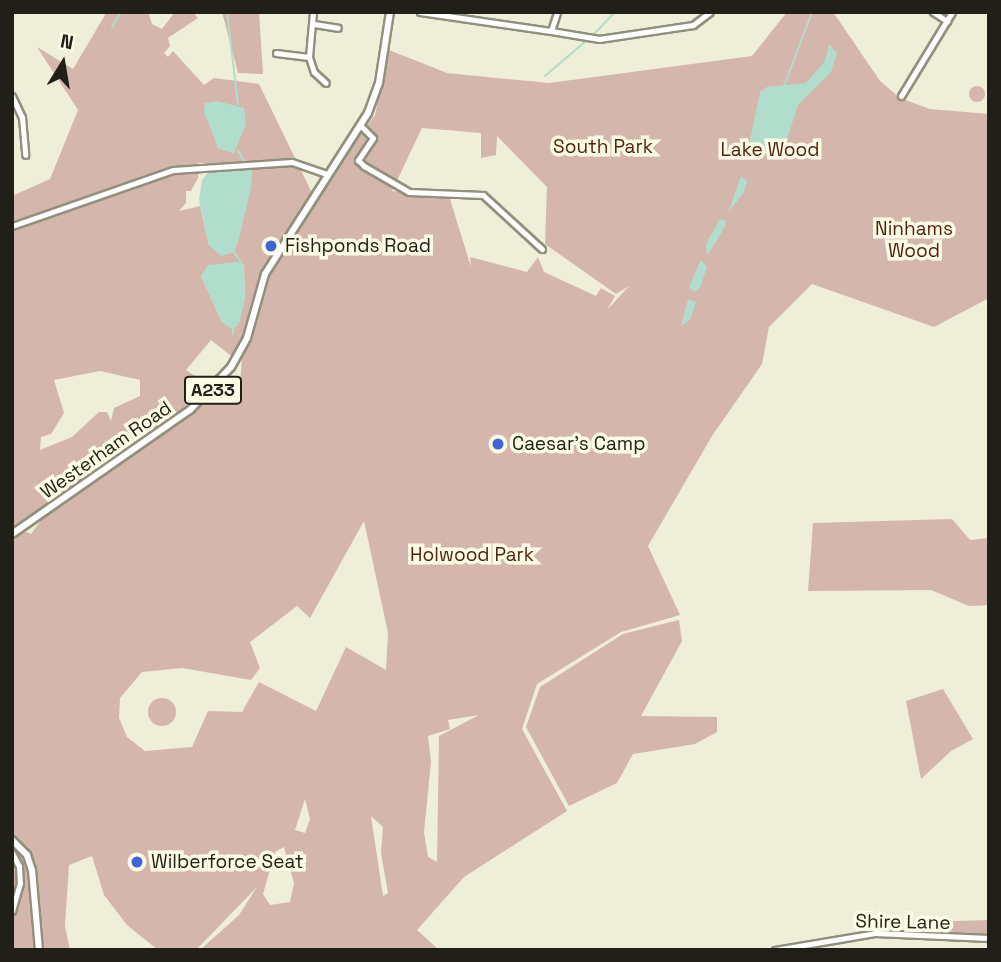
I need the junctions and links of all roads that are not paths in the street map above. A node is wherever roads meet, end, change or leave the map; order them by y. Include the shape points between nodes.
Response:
1 (313, 12) edge
2 (390, 12) edge
3 (420, 12) edge
4 (476, 12) edge
5 (556, 12) edge
6 (710, 12) edge
7 (933, 12) edge
8 (952, 12) edge
9 (474, 20) junction
10 (947, 21) junction
11 (314, 24) junction
12 (338, 28) dead end
13 (551, 31) junction
14 (276, 53) dead end
15 (309, 57) junction
16 (326, 83) dead end
17 (12, 96) edge
18 (901, 96) dead end
19 (361, 125) junction
20 (25, 155) dead end
21 (327, 174) junction
22 (12, 226) edge
23 (542, 249) dead end
24 (12, 534) edge
25 (12, 840) edge
26 (12, 853) edge
27 (12, 911) edge
28 (989, 938) edge
29 (39, 950) edge
30 (775, 950) edge

1 - 11 street
2 - 19 main road, Westerham Road / A233 via 379,83
3 - 9 street
4 - 9 street
5 - 13 street
6 - 13 street via 693,25 599,39
7 - 10 street
8 - 10 street
9 - 13 street
10 - 18 street
11 - 12 street
11 - 15 street
14 - 15 street
15 - 16 street via 314,72
17 - 20 street via 22,117
19 - 21 main road, Westerham Road / A233
19 - 23 street via 373,138 358,160 365,166 409,192 483,195
21 - 22 street via 292,162 173,170
21 - 24 main road, Westerham Road / A233 via 265,274 247,338 213,391
25 - 29 main road via 27,855 32,870
26 - 27 street via 20,883
28 - 30 street, Shire Lane via 875,933

